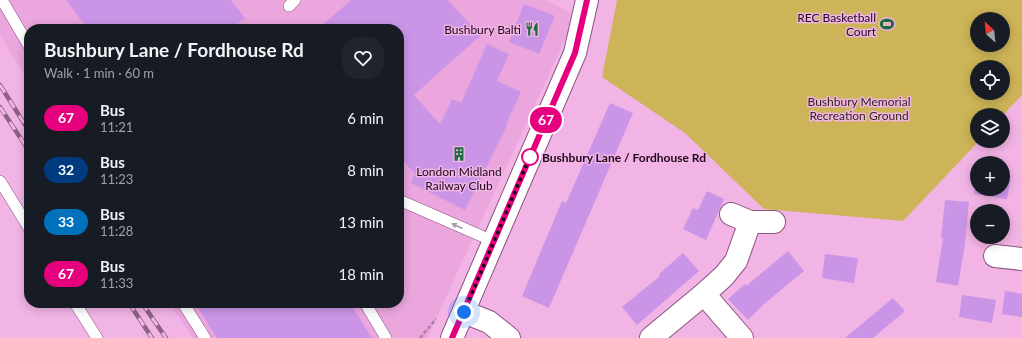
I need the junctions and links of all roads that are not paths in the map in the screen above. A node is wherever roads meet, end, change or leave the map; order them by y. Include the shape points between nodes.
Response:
1 (2, 0) edge
2 (588, 0) edge
3 (24, 37) edge
4 (0, 181) edge
5 (404, 202) edge
6 (24, 220) edge
7 (774, 222) dead end
8 (493, 241) junction
9 (995, 256) dead end
10 (1022, 259) edge
11 (704, 294) junction
12 (79, 308) edge
13 (186, 308) edge
14 (368, 308) edge
15 (464, 312) junction
16 (97, 338) edge
17 (205, 338) edge
18 (386, 338) edge
19 (452, 338) edge
20 (510, 338) edge
21 (652, 338) edge
22 (742, 338) edge

1 - 3 lane
2 - 8 street via 575,53
4 - 6 lane
8 -> 5 lane
7 - 11 street via 740,218 736,260 724,276
8 - 15 street
9 - 10 street
11 - 21 street
11 - 22 street
12 - 16 lane
13 - 17 lane
14 - 18 lane
15 - 19 street
15 - 20 street via 489,322

